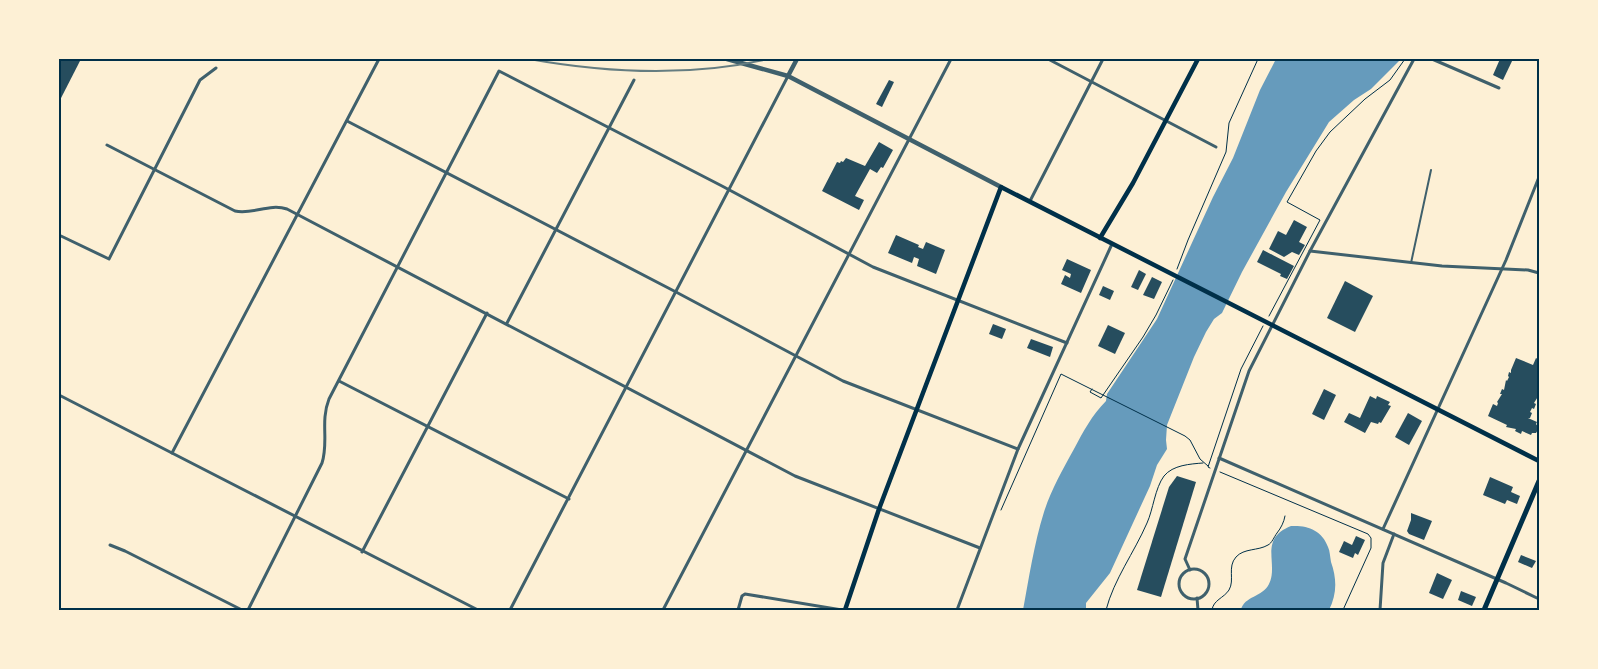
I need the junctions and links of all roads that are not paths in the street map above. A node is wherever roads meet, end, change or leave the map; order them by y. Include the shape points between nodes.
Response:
1 (379, 59) edge
2 (727, 59) edge
3 (797, 59) edge
4 (951, 59) edge
5 (1048, 59) edge
6 (1103, 59) edge
7 (1198, 59) edge
8 (1414, 59) edge
9 (1432, 59) edge
10 (216, 68) dead end
11 (788, 76) junction
12 (634, 80) dead end
13 (1092, 82) junction
14 (1499, 88) dead end
15 (347, 121) junction
16 (1166, 121) junction
17 (610, 127) junction
18 (910, 139) junction
19 (107, 145) dead end
20 (1216, 146) dead end
21 (154, 169) junction
22 (1431, 170) dead end
23 (446, 174) junction
24 (1539, 177) edge
25 (1001, 187) junction
26 (729, 190) junction
27 (1030, 201) junction
28 (298, 215) junction
29 (556, 230) junction
30 (61, 236) dead end
31 (1100, 238) junction
32 (1112, 244) junction
33 (1310, 252) junction
34 (849, 254) junction
35 (1411, 263) junction
36 (398, 267) junction
37 (1501, 270) junction
38 (1539, 273) edge
39 (676, 292) junction
40 (959, 301) junction
41 (487, 313) junction
42 (507, 324) junction
43 (1272, 325) junction
44 (1067, 343) junction
45 (796, 356) junction
46 (339, 381) junction
47 (626, 388) junction
48 (59, 395) edge
49 (917, 410) junction
50 (1438, 410) junction
51 (428, 426) junction
52 (1018, 449) junction
53 (746, 451) junction
54 (172, 453) junction
55 (1219, 458) junction
56 (1539, 461) edge
57 (1539, 481) edge
58 (569, 499) junction
59 (879, 509) junction
60 (295, 517) junction
61 (1383, 529) junction
62 (1394, 534) junction
63 (110, 545) dead end
64 (980, 548) junction
65 (362, 552) junction
66 (1190, 570) junction
67 (1497, 579) junction
68 (1197, 598) junction
69 (1539, 600) edge
70 (242, 610) edge
71 (248, 610) edge
72 (478, 610) edge
73 (510, 610) edge
74 (662, 610) edge
75 (738, 610) edge
76 (843, 610) edge
77 (958, 610) edge
78 (1198, 610) edge
79 (1380, 610) edge
80 (1484, 610) edge

1 - 15 street
2 - 11 street
3 - 11 street
4 - 18 street
5 - 13 street
6 - 13 street
7 - 16 main road
8 - 33 street
9 - 14 street
10 - 21 street via 200,80
11 - 18 street
11 - 26 street
12 - 17 street
13 - 16 street
13 - 27 street
15 - 23 street
15 - 28 street
16 - 20 street
16 - 31 main road
17 - 23 street via 500,71
17 - 26 street
17 - 29 street
18 - 25 street
18 - 34 street
19 - 21 street
21 - 28 street via 234,211 277,207
21 - 30 street via 108,259
22 - 35 lane
23 - 29 street
23 - 36 street
24 - 37 street
25 - 27 main road
25 - 40 main road
26 - 34 street
26 - 39 street
27 - 31 main road
28 - 36 street
28 - 54 street
29 - 39 street
29 - 42 street
31 - 32 main road
32 - 43 main road
32 - 44 street
33 - 35 street
33 - 43 street
34 - 40 street via 898,278
34 - 45 street
35 - 37 street
36 - 41 street
36 - 46 street
37 - 38 street
37 - 50 street
39 - 45 street
39 - 47 street
40 - 44 street
40 - 49 main road
41 - 42 street
41 - 51 street
42 - 47 street
43 - 50 main road
43 - 55 street via 1249,371
44 - 52 street
45 - 49 street via 843,382
45 - 53 street
46 - 51 street
46 - 60 street via 325,411 326,446 322,463
47 - 53 street
47 - 58 street
48 - 54 street
49 - 52 street
49 - 59 main road
50 - 56 main road
50 - 61 street
51 - 58 street
51 - 65 street
52 - 64 street
53 - 59 street via 795,476
53 - 74 street
54 - 60 street
55 - 61 street
55 - 66 street via 1185,558
57 - 67 main road
58 - 73 street
59 - 64 street
59 - 76 main road
60 - 65 street
60 - 71 street
61 - 62 street
62 - 67 street
62 - 79 street via 1383,562
63 - 70 street
64 - 77 street
65 - 72 street
66 - 68 street via 1182,576 1180,589 1189,598
66 - 68 street via 1203,573 1208,581 1207,591
67 - 69 street
67 - 80 main road
68 - 78 street
75 - 76 street via 745,594

